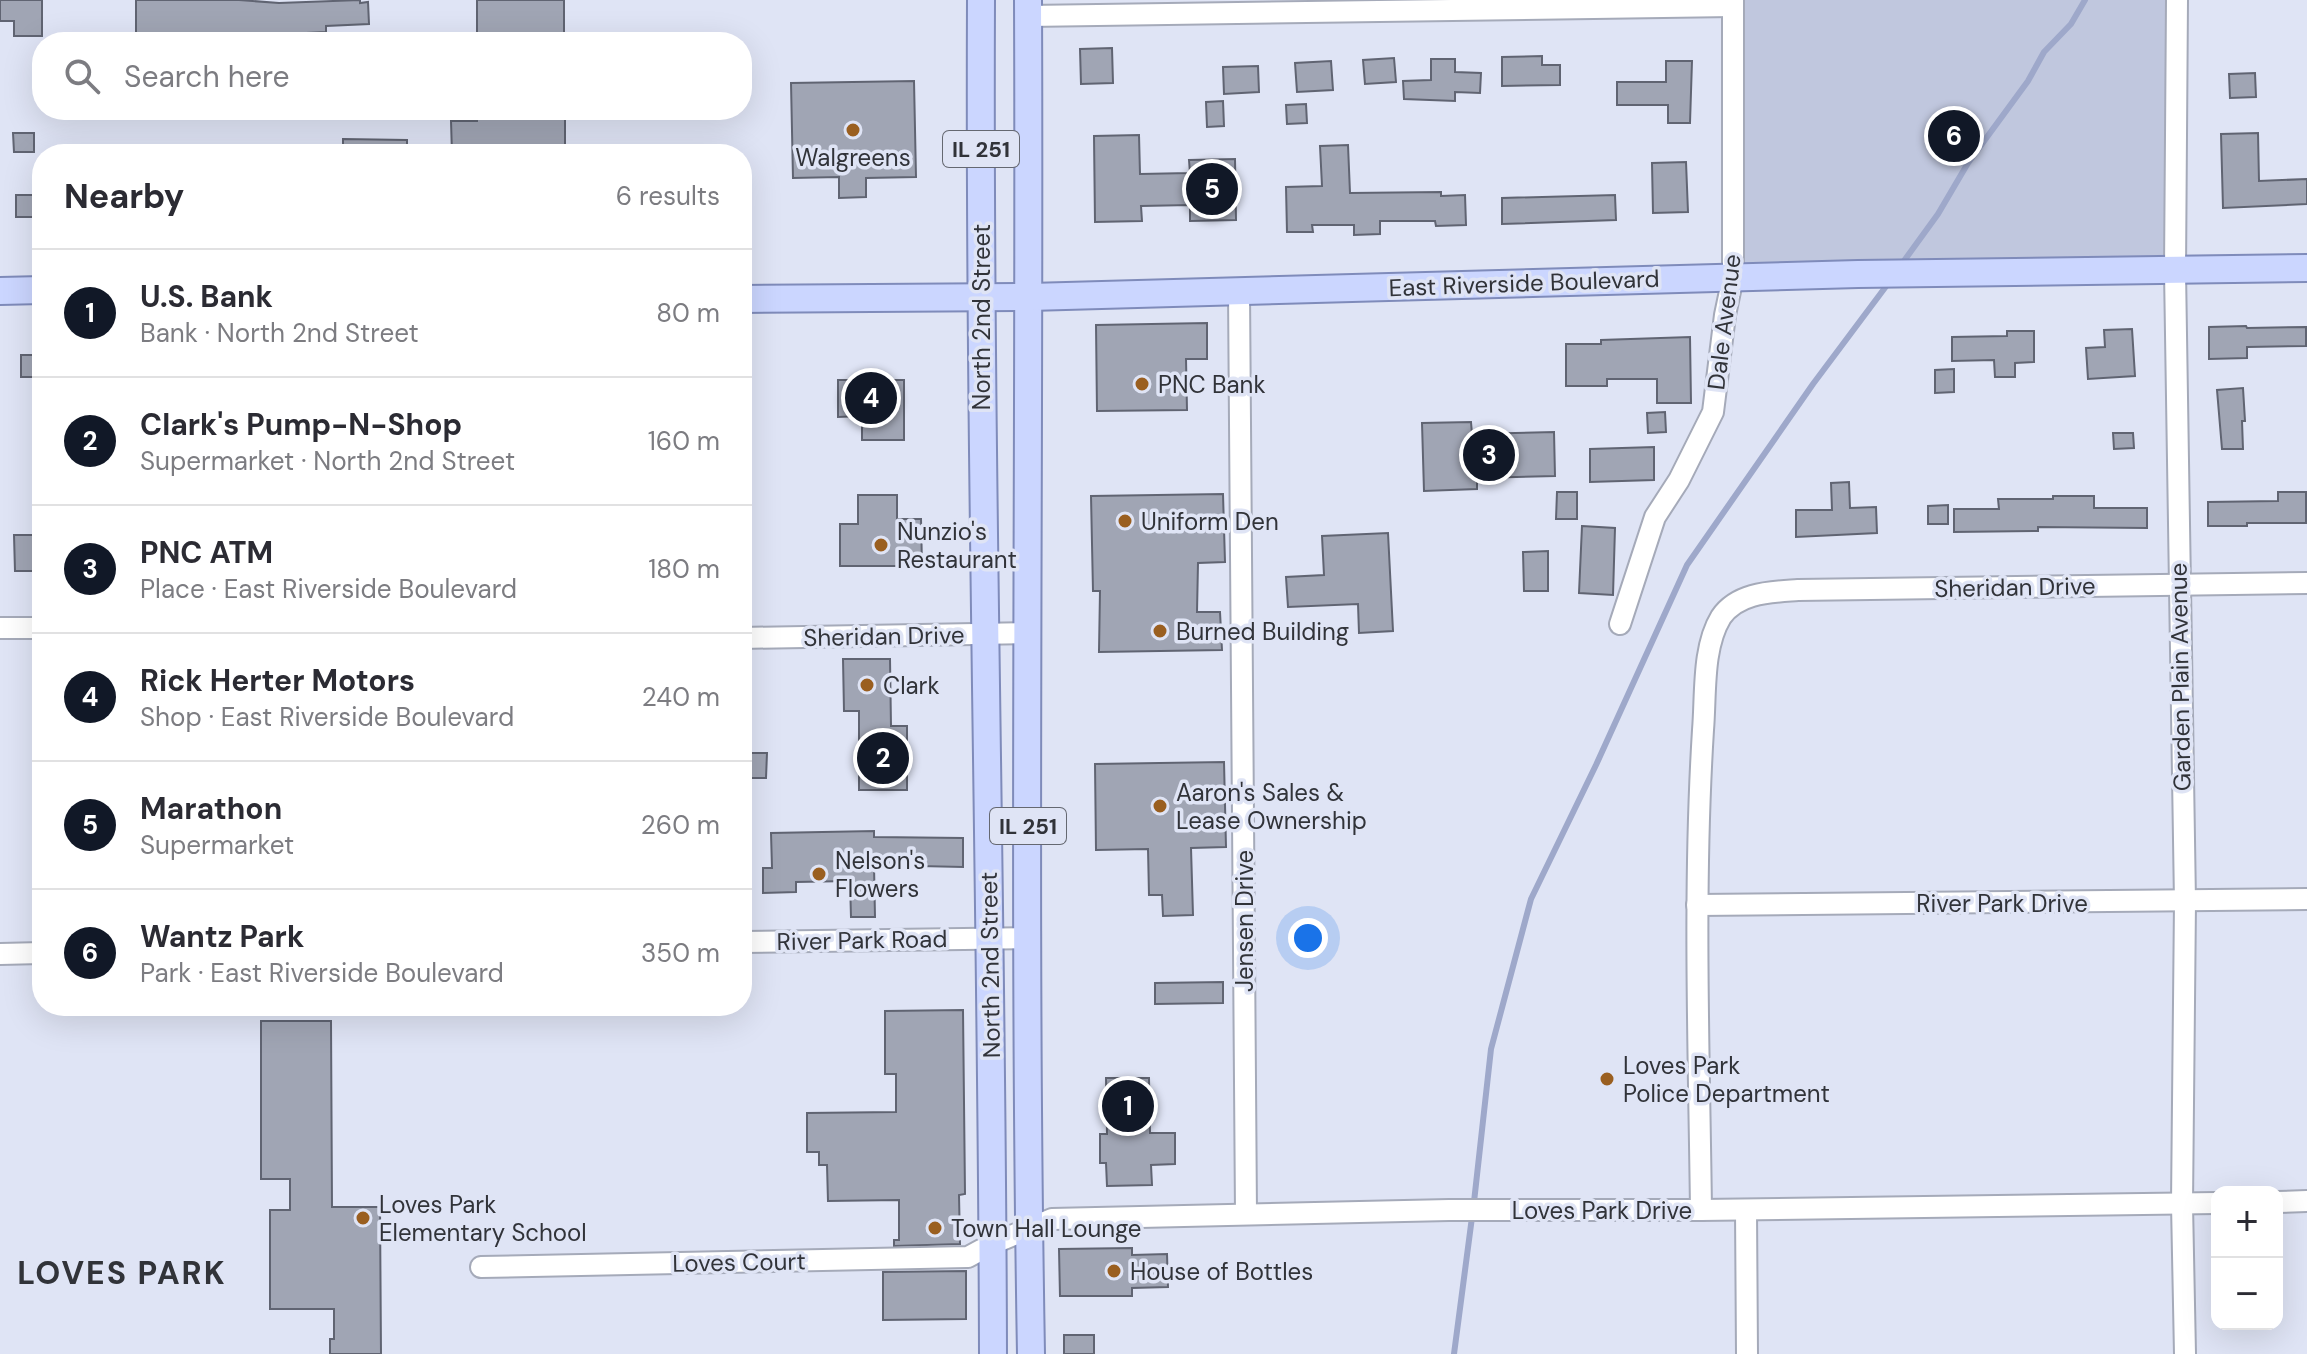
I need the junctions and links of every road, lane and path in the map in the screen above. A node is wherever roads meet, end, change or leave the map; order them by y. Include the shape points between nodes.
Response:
1 (981, 0) edge
2 (2177, 0) edge
3 (1733, 3) edge
4 (1028, 8) edge
5 (2307, 268) edge
6 (2175, 271) junction
7 (1733, 277) junction
8 (32, 290) edge
9 (0, 291) edge
10 (1239, 291) junction
11 (1030, 297) junction
12 (980, 298) junction
13 (752, 299) edge
14 (2307, 583) edge
15 (2178, 584) junction
16 (1620, 624) dead end
17 (0, 628) edge
18 (32, 628) edge
19 (1027, 633) junction
20 (985, 634) junction
21 (752, 638) edge
22 (2307, 899) edge
23 (2185, 902) junction
24 (1697, 905) junction
25 (990, 938) junction
26 (1029, 938) junction
27 (752, 942) edge
28 (32, 953) edge
29 (0, 954) edge
30 (2307, 1201) edge
31 (2283, 1202) edge
32 (2211, 1203) edge
33 (2182, 1204) junction
34 (1701, 1210) junction
35 (1746, 1210) junction
36 (1246, 1214) junction
37 (1029, 1228) junction
38 (992, 1244) junction
39 (481, 1267) dead end
40 (993, 1354) edge
41 (1031, 1354) edge
42 (1747, 1354) edge
43 (2185, 1354) edge

1 - 12 main road, North 2nd Street / IL 251
2 - 6 street, Garden Plain Avenue
3 - 4 street
3 - 7 street, Dale Avenue
4 - 11 main road, North 2nd Street / IL 251
5 - 6 main road, East Riverside Boulevard
6 - 7 main road, East Riverside Boulevard
6 - 15 street, Garden Plain Avenue
7 - 10 main road, East Riverside Boulevard
7 - 16 street, Dale Avenue via 1713,412 1652,524
8 - 9 main road
10 - 11 main road, East Riverside Boulevard
10 - 36 street, Jensen Drive
11 - 12 main road, East Riverside Boulevard
11 - 19 main road, North 2nd Street / IL 251
12 - 13 main road, East Riverside Boulevard
12 - 20 main road, North 2nd Street / IL 251
14 - 15 street, Sheridan Drive
15 - 23 street, Garden Plain Avenue
15 - 24 street, Sheridan Drive via 1798,590 1739,601 1717,628 1708,666
17 - 18 street
19 - 20 street, Sheridan Drive
19 - 26 main road, North 2nd Street / IL 251
20 - 21 street, Sheridan Drive
20 - 25 main road, North 2nd Street / IL 251
22 - 23 street, River Park Drive
23 - 24 street, River Park Drive
23 - 33 street, Garden Plain Avenue
24 - 34 street
25 - 26 street, River Park Road
25 - 27 street, River Park Road
25 - 38 main road, North 2nd Street / IL 251
26 - 37 main road, North 2nd Street / IL 251
28 - 29 street
30 - 31 street
32 - 33 street, Loves Park Drive
33 - 35 street, Loves Park Drive
33 - 43 street, Garden Plain Avenue
34 - 35 street, Loves Park Drive
34 - 36 street, Loves Park Drive
35 - 42 street
36 - 37 street, Loves Park Drive via 1052,1219
37 - 38 street, Loves Park Drive
37 - 41 main road, North 2nd Street / IL 251
38 - 39 street, Loves Court via 968,1257
38 - 40 main road, North 2nd Street / IL 251

